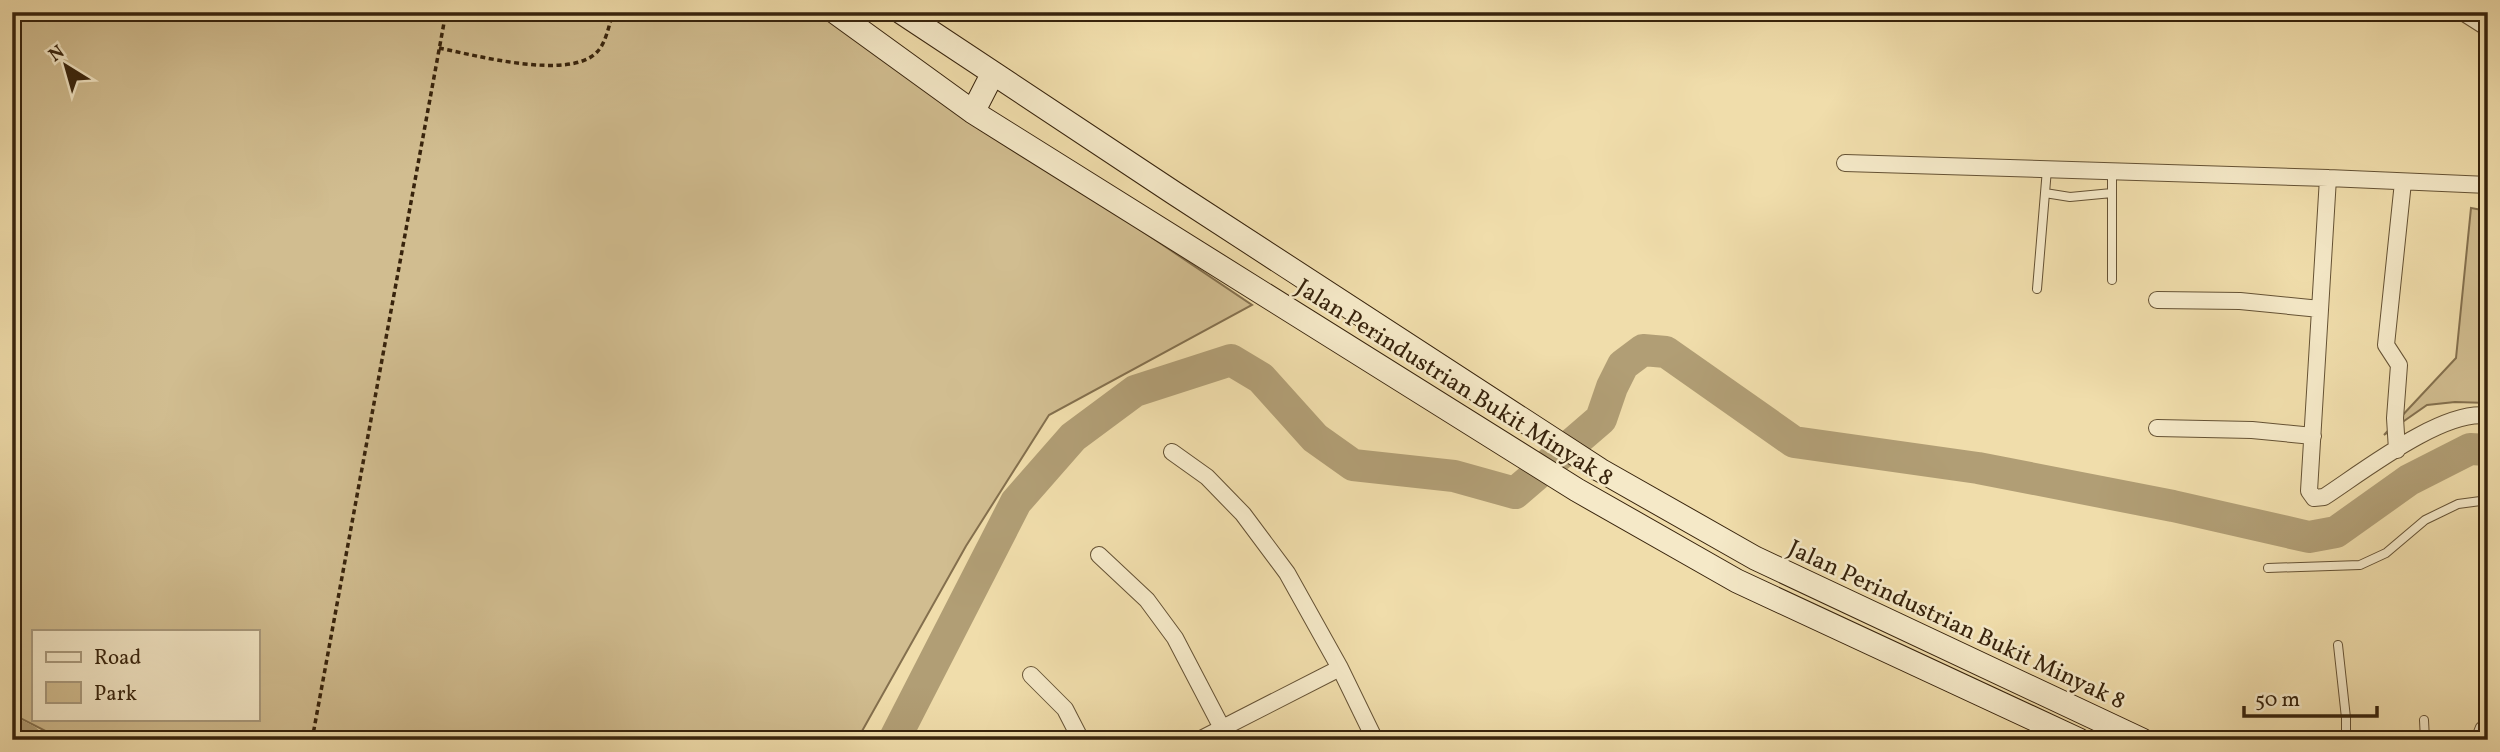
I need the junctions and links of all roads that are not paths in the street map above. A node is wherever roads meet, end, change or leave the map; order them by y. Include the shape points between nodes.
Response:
1 (835, 12) edge
2 (901, 12) edge
3 (2455, 12) edge
4 (2488, 33) edge
5 (993, 73) junction
6 (973, 112) junction
7 (1845, 163) dead end
8 (2047, 169) junction
9 (2112, 171) junction
10 (2328, 178) junction
11 (2403, 182) junction
12 (2488, 186) edge
13 (2112, 193) junction
14 (2045, 194) junction
15 (2112, 280) dead end
16 (2036, 289) dead end
17 (2157, 300) dead end
18 (2320, 309) junction
19 (2488, 416) edge
20 (2157, 428) dead end
21 (2312, 436) junction
22 (2397, 450) junction
23 (1172, 452) dead end
24 (2488, 500) edge
25 (1099, 555) dead end
26 (2268, 568) dead end
27 (2338, 645) dead end
28 (1340, 668) junction
29 (1031, 675) dead end
30 (2424, 720) dead end
31 (2488, 720) edge
32 (1222, 728) junction
33 (1081, 740) edge
34 (1199, 740) edge
35 (1375, 740) edge
36 (2078, 740) edge
37 (2143, 740) edge
38 (2346, 740) edge
39 (2425, 740) edge
40 (2475, 740) edge

1 - 6 street, Jalan Perindustrian Bukit Minyak 8
2 - 5 street, Jalan Perindustrian Bukit Minyak 8
3 - 4 lane
5 - 6 street
5 - 37 street, Jalan Perindustrian Bukit Minyak 8 via 1600,470 1755,558
6 - 36 street, Jalan Perindustrian Bukit Minyak 8 via 1509,449 1737,581
7 - 8 street
8 - 9 street
8 - 14 lane
9 - 10 street
9 - 13 lane
10 - 11 street
10 - 18 street
11 - 12 street
11 - 22 street via 2386,345 2399,365
13 - 14 lane
13 - 15 lane
14 - 16 lane
17 - 18 street via 2240,301
18 - 21 street
19 - 22 street via 2477,414 2444,424
20 - 21 street
21 - 22 street via 2309,491 2314,498 2323,497
23 - 28 street via 1207,477 1243,514 1287,573
24 - 26 lane via 2458,504 2426,520 2386,552 2360,565
25 - 32 street via 1147,600 1175,638
27 - 38 lane
28 - 32 street
28 - 35 street
29 - 33 street via 1065,709
30 - 39 lane
31 - 40 lane
32 - 34 street

